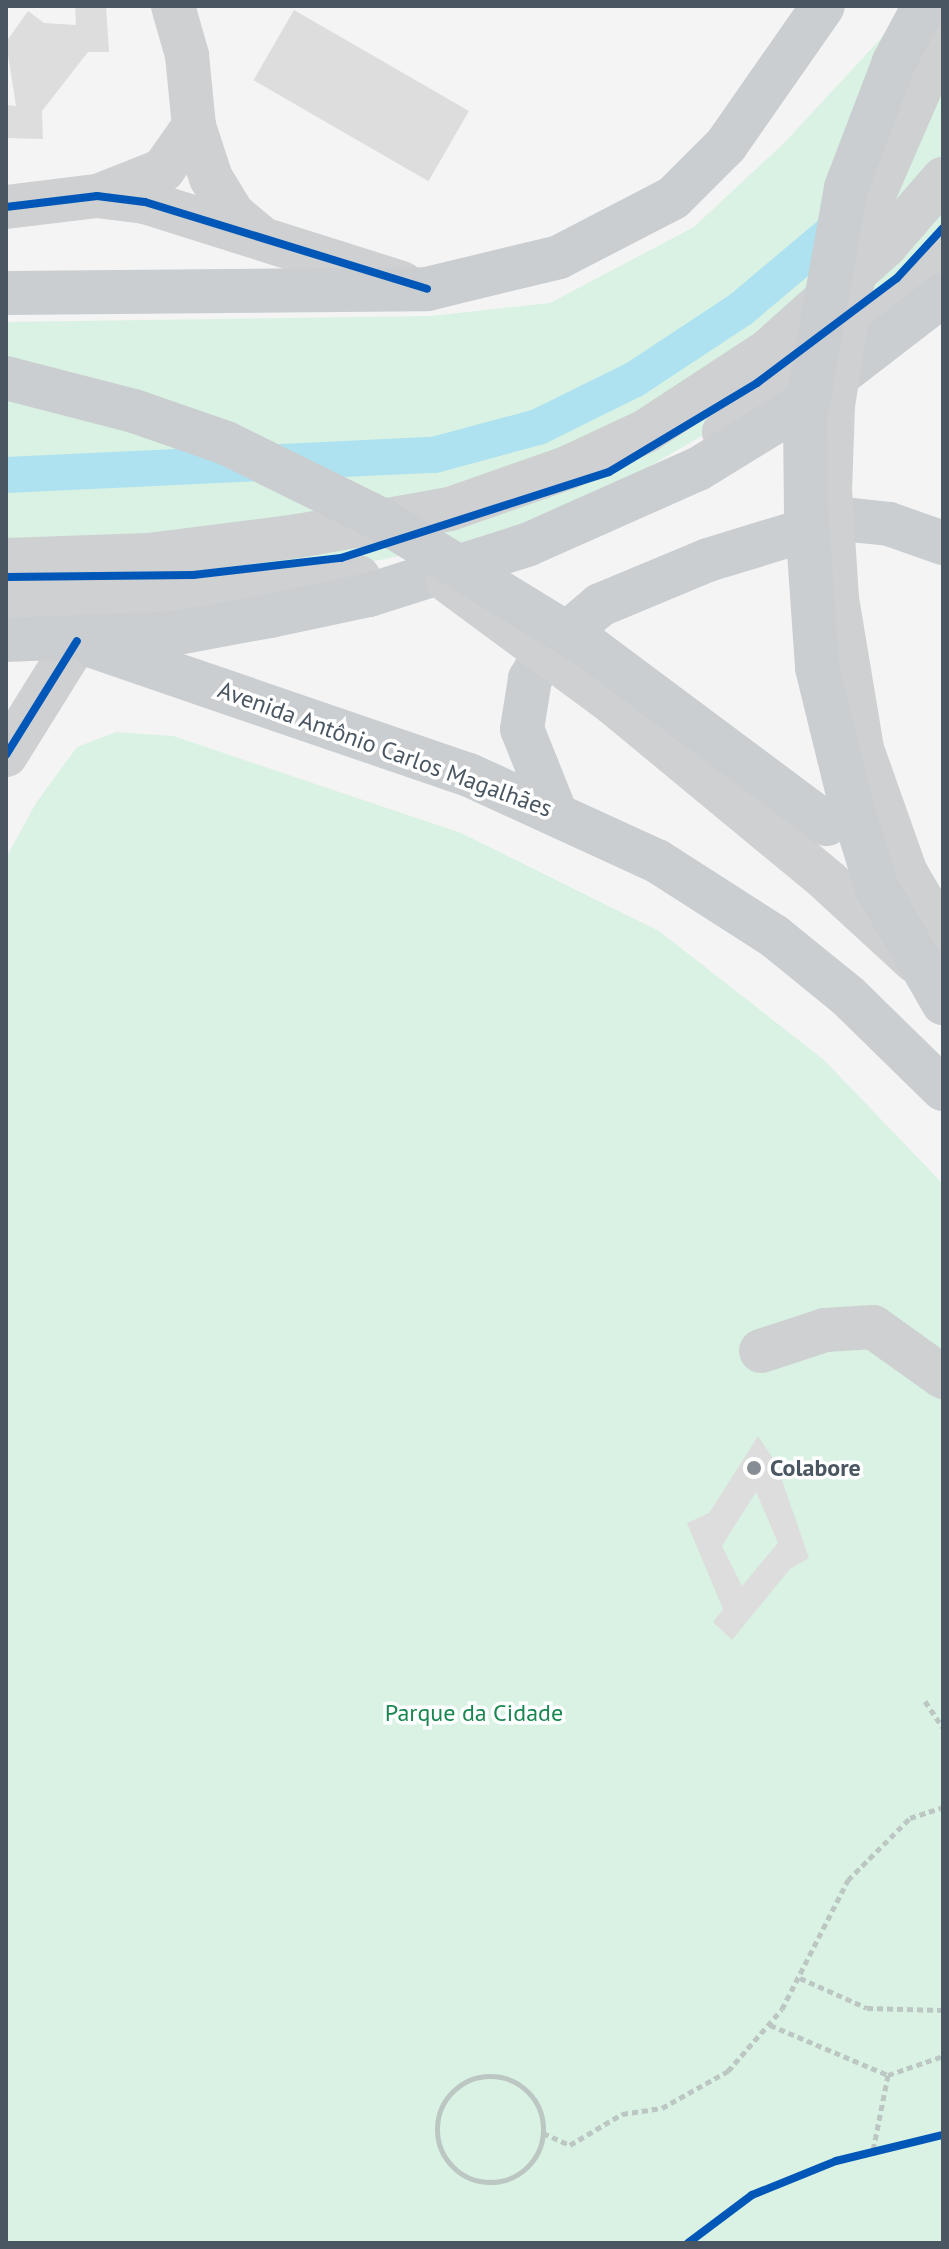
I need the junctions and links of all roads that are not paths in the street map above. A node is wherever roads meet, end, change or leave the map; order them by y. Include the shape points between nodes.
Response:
1 (173, 6) edge
2 (823, 6) edge
3 (924, 6) edge
4 (943, 36) edge
5 (194, 126) junction
6 (943, 179) edge
7 (97, 196) junction
8 (6, 207) edge
9 (270, 245) junction
10 (943, 258) edge
11 (6, 280) edge
12 (427, 289) junction
13 (6, 293) edge
14 (69, 293) junction
15 (943, 295) edge
16 (6, 378) edge
17 (6, 399) edge
18 (943, 543) edge
19 (6, 560) edge
20 (6, 600) edge
21 (6, 640) edge
22 (77, 641) junction
23 (6, 755) edge
24 (554, 809) junction
25 (943, 936) edge
26 (943, 987) edge
27 (943, 1003) edge
28 (943, 1089) edge
29 (761, 1351) dead end
30 (943, 1377) edge

1 - 5 street via 187,55
2 - 12 main road via 726,145 673,198 559,257
3 - 27 main road, bridge via 894,62 846,188 805,419 806,509 817,668 844,780 877,888
4 - 25 street, bridge via 862,222 833,406 830,490 837,599 862,749 906,873
5 - 7 street via 163,170
5 - 9 street via 211,178 233,214
6 - 19 street via 885,246 768,351 646,431 569,467 450,509 298,536 148,555
7 - 8 street
7 - 9 street via 188,214
9 - 12 street
10 - 20 street via 922,284 743,420 633,487 517,536 335,583 190,600
11 - 14 main road
12 - 14 main road
13 - 14 main road
15 - 22 main road via 791,412 698,469 608,513 369,595 177,633
16 - 25 main road, bridge via 134,411 226,443 369,513 588,646 827,824
17 - 26 street, bridge via 102,418 211,456 332,510 459,588 613,703 829,882
18 - 24 main road via 889,524 842,519 708,560 600,605 546,651 530,679 522,729
21 - 22 main road
22 - 23 street
22 - 24 main road, Avenida Antônio Carlos Magalhães
24 - 28 main road, Avenida Antônio Carlos Magalhães via 657,861 774,936 848,996
29 - 30 street via 825,1330 873,1327

